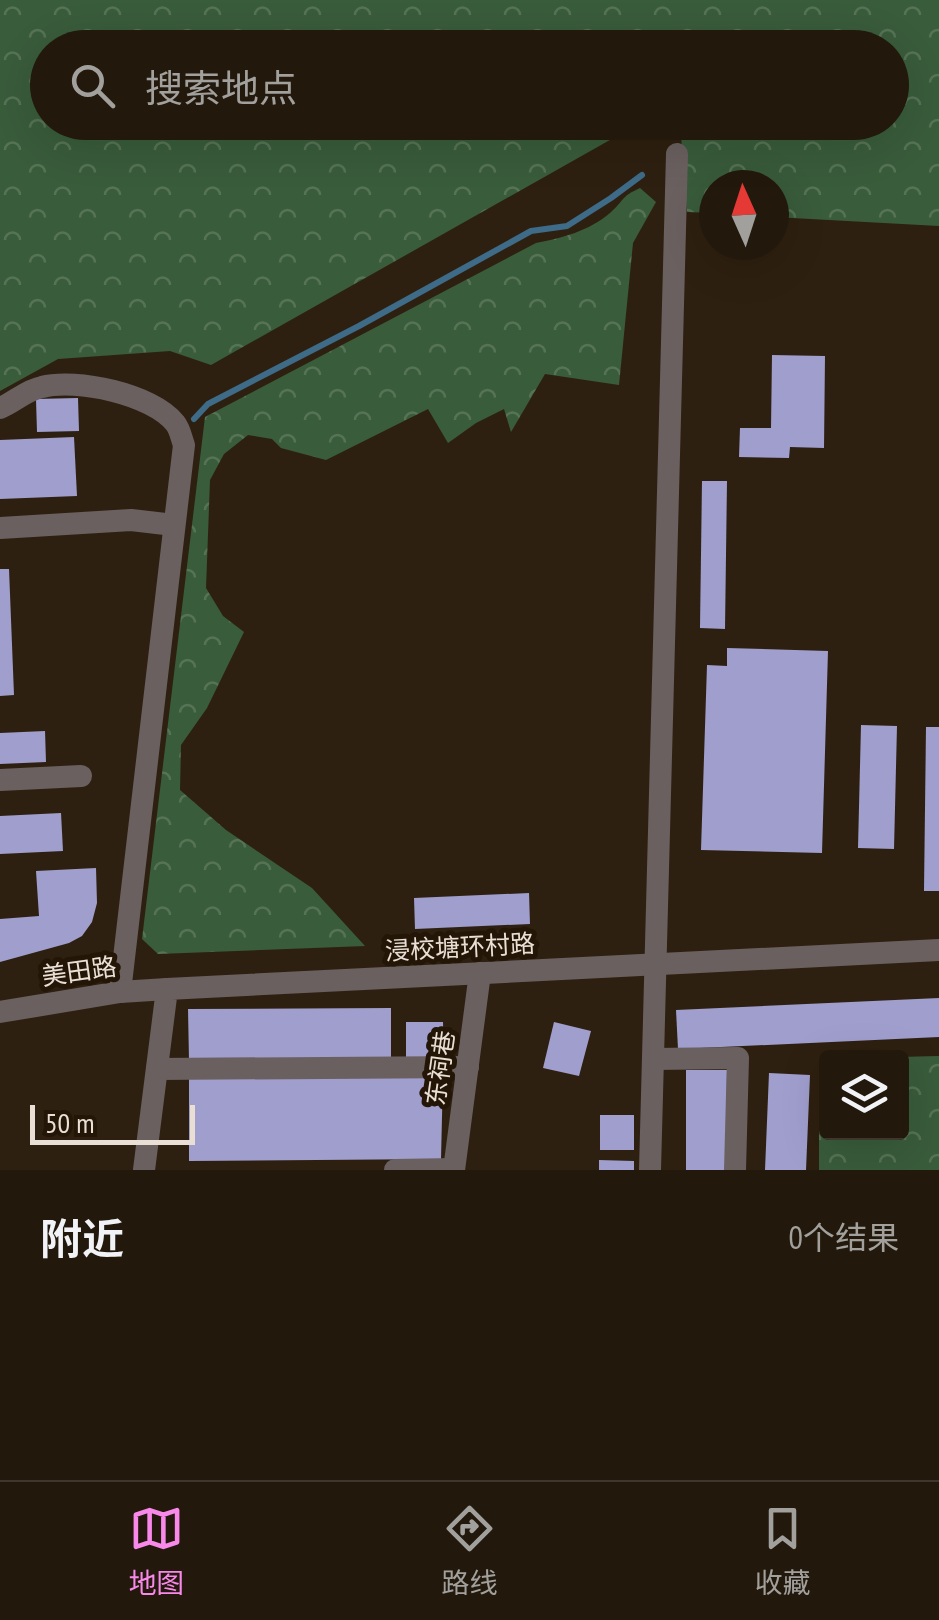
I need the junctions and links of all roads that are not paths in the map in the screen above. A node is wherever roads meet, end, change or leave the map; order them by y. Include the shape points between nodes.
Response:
1 (676, 154) dead end
2 (0, 408) edge
3 (174, 525) junction
4 (0, 528) edge
5 (81, 776) dead end
6 (0, 780) edge
7 (939, 950) edge
8 (656, 964) junction
9 (480, 973) junction
10 (167, 989) junction
11 (120, 992) junction
12 (0, 1012) edge
13 (653, 1059) junction
14 (468, 1068) junction
15 (156, 1069) junction
16 (144, 1170) edge
17 (395, 1170) edge
18 (454, 1170) edge
19 (650, 1170) edge
20 (735, 1170) edge

1 - 8 street
2 - 3 street via 38,388 72,384 112,390 163,413 184,444
3 - 4 street via 131,520
3 - 11 street
5 - 6 street
7 - 8 street, 浸校塘环村路
8 - 9 street, 浸校塘环村路
8 - 13 street
9 - 10 street, 浸校塘环村路
9 - 14 street, 东祠巷
10 - 11 street, 美田路
10 - 15 street
11 - 12 street, 美田路
13 - 19 street
13 - 20 street via 738,1058
14 - 15 street
14 - 18 street, 东祠巷
15 - 16 street
17 - 18 street

